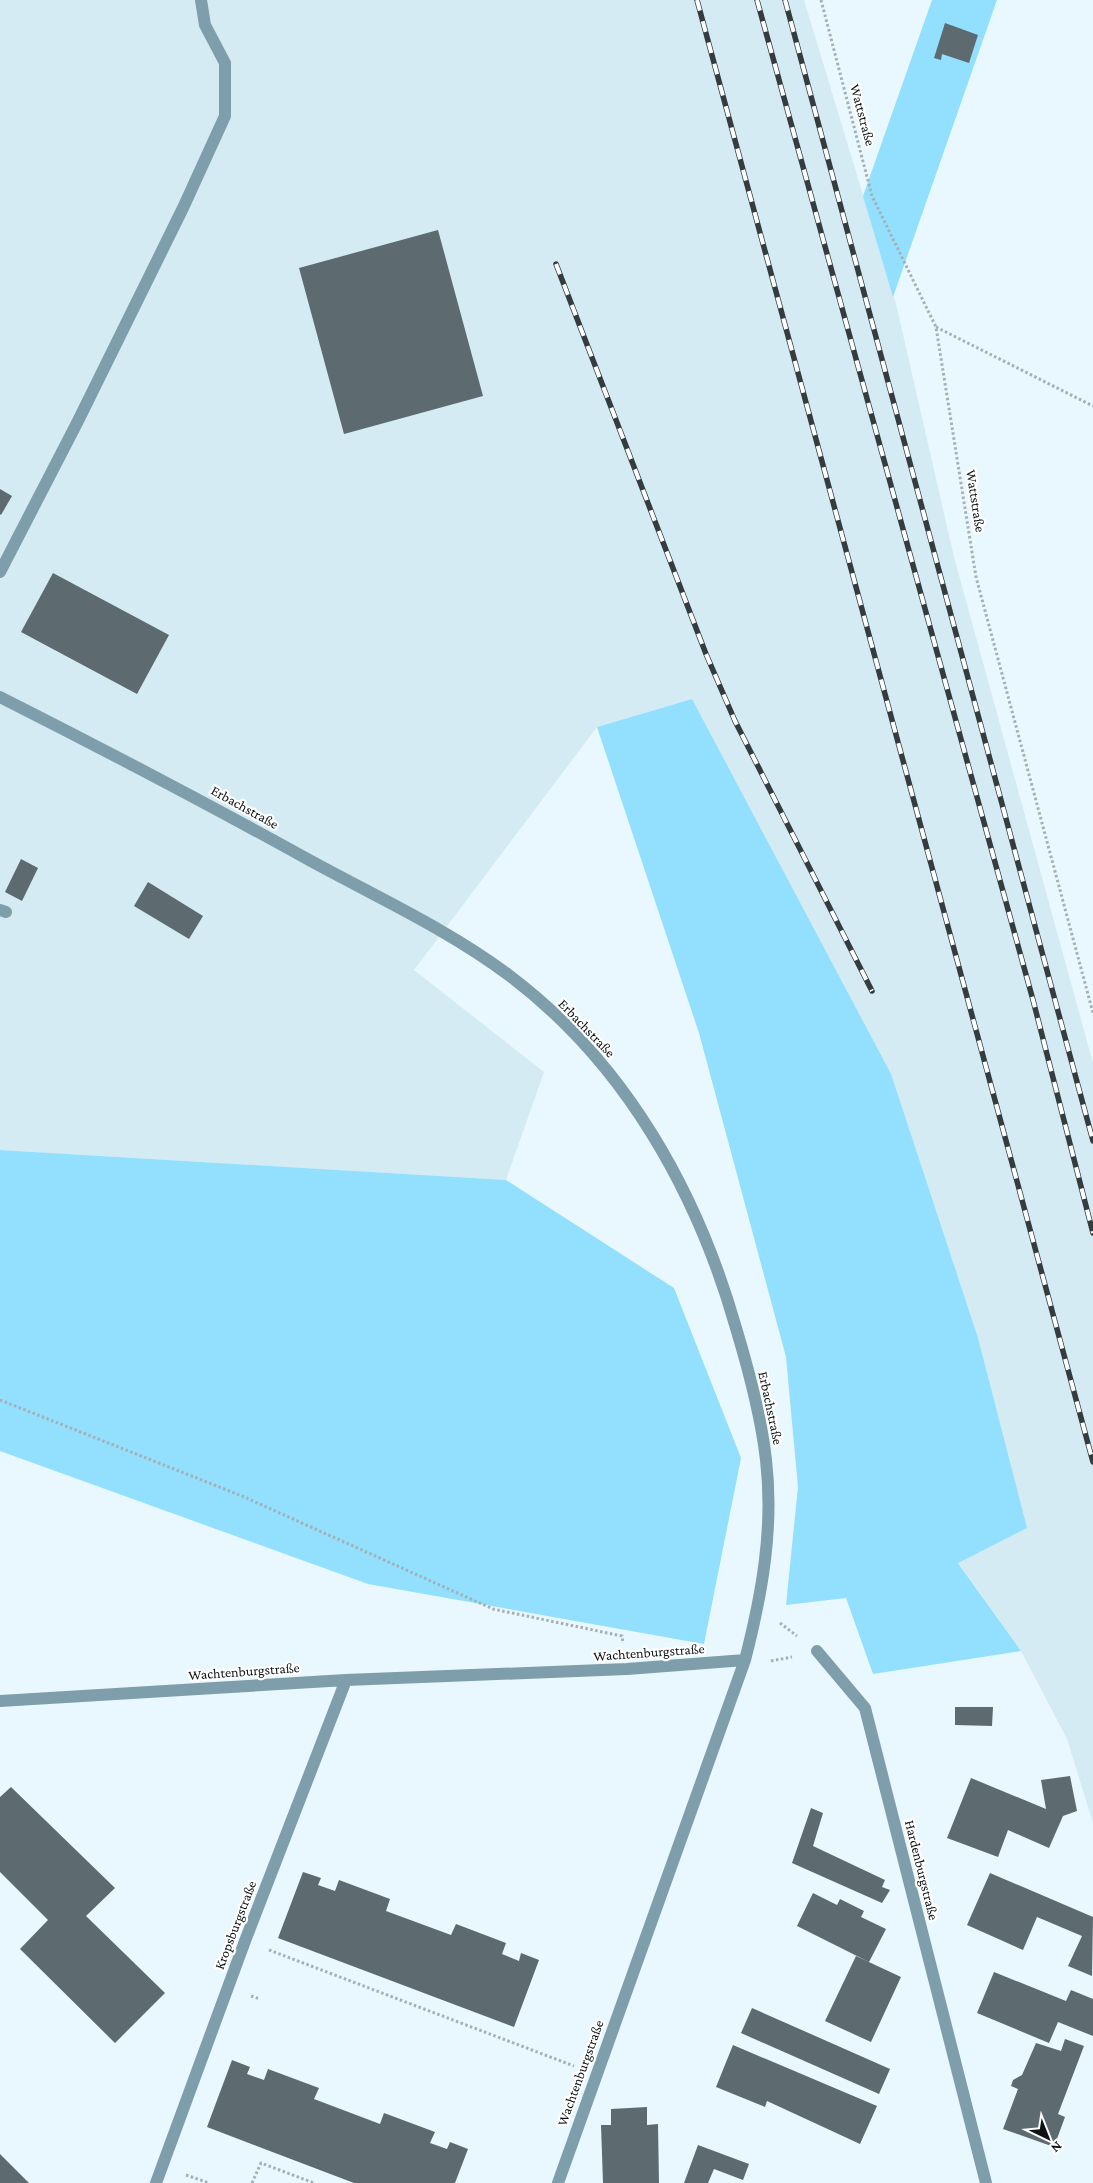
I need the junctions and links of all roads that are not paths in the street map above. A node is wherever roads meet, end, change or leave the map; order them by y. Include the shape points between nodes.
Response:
1 (201, 0) edge
2 (0, 572) edge
3 (0, 697) edge
4 (817, 1651) road end
5 (745, 1660) junction
6 (346, 1680) junction
7 (0, 1702) edge
8 (156, 2183) edge
9 (558, 2183) edge
10 (986, 2183) edge

1 - 2 street via 205,26 225,63 225,116 96,385
3 - 5 street, Erbachstraße via 157,776 451,938 511,976 568,1026 595,1055 665,1152 701,1228 731,1310 756,1400 766,1459 769,1526 764,1579
4 - 10 street, Hardenburgstraße via 865,1708
5 - 6 street, Wachtenburgstraße via 627,1669
5 - 9 street, Wachtenburgstraße
6 - 7 street, Wachtenburgstraße
6 - 8 street, Kropsburgstraße

